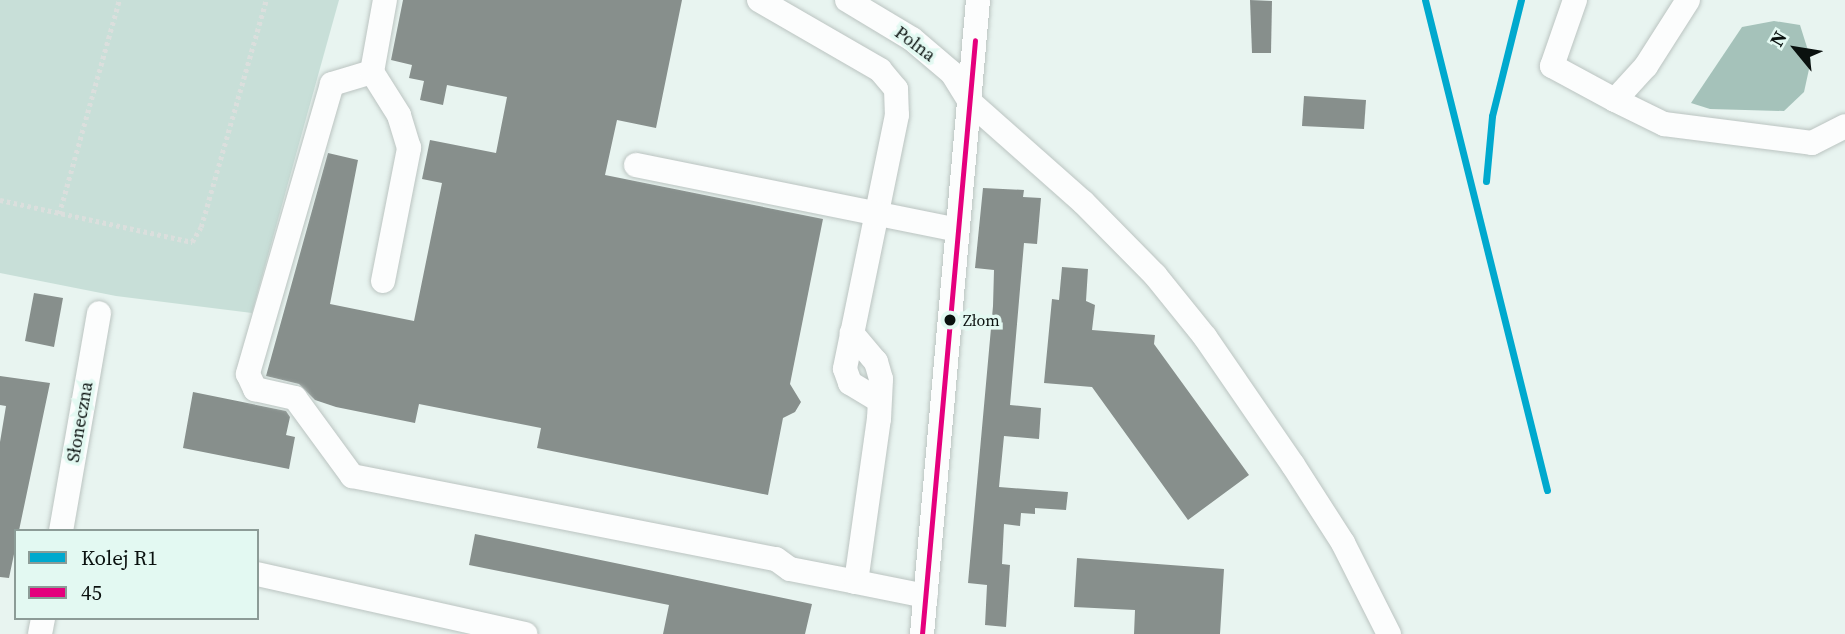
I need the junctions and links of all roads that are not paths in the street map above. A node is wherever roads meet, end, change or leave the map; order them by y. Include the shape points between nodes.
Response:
1 (385, 0) edge
2 (759, 0) edge
3 (847, 0) edge
4 (978, 0) edge
5 (1576, 0) edge
6 (1688, 0) edge
7 (372, 72) junction
8 (1615, 100) junction
9 (971, 103) junction
10 (1845, 126) edge
11 (636, 165) dead end
12 (875, 212) junction
13 (958, 230) junction
14 (383, 281) dead end
15 (99, 313) dead end
16 (852, 336) junction
17 (878, 400) junction
18 (61, 529) edge
19 (259, 574) edge
20 (856, 582) junction
21 (926, 596) junction
22 (525, 634) edge
23 (922, 634) edge
24 (1389, 634) edge

1 - 7 street
2 - 12 street via 880,71 896,89 897,115
3 - 9 street, Polna via 912,39 952,73
4 - 9 street
5 - 8 street via 1552,66
6 - 8 street via 1646,66
7 - 14 street via 399,115 409,148
7 - 20 street via 332,84 252,354 248,380 255,389 295,398 352,476 776,559 790,569
8 - 10 street via 1664,124 1812,144
9 - 13 street
9 - 24 street, Polna via 1120,238 1205,337 1343,543
11 - 12 street
12 - 13 street
12 - 16 street
13 - 21 street
15 - 18 street, Słoneczna
16 - 17 street via 876,362 881,379
16 - 17 street via 846,378
17 - 20 street
19 - 22 street
20 - 21 street
21 - 23 street

